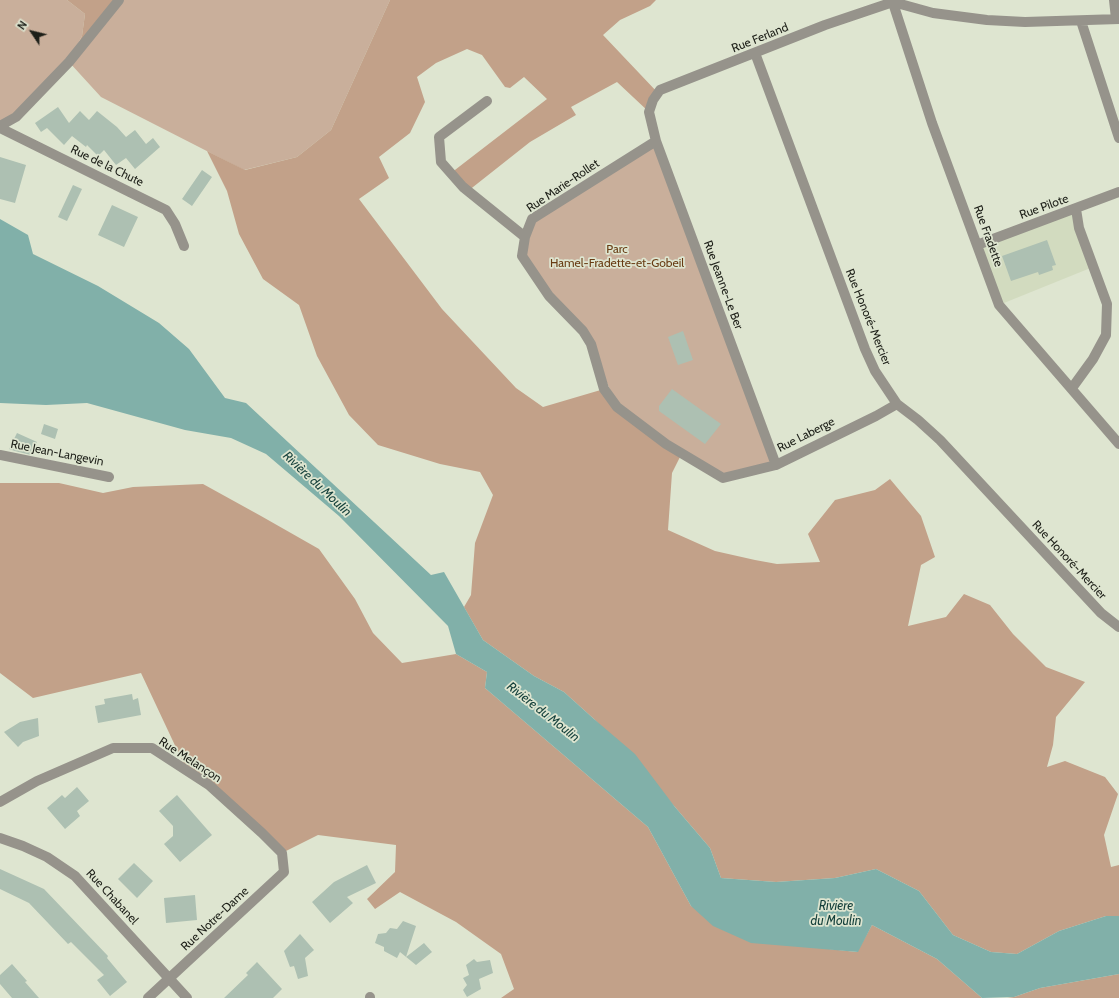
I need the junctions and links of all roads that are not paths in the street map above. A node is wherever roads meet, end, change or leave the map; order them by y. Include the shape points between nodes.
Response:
1 (119, 0) edge
2 (1114, 0) edge
3 (893, 1) edge
4 (1117, 19) edge
5 (1081, 21) junction
6 (756, 53) junction
7 (487, 101) dead end
8 (649, 112) joint
9 (0, 127) edge
10 (1119, 138) edge
11 (656, 141) junction
12 (1119, 192) edge
13 (1076, 209) junction
14 (525, 237) junction
15 (977, 245) junction
16 (184, 246) dead end
17 (1072, 388) junction
18 (896, 404) junction
19 (1119, 444) edge
20 (0, 455) edge
21 (776, 465) junction
22 (109, 477) dead end
23 (723, 478) joint
24 (1119, 627) edge
25 (0, 802) edge
26 (0, 838) edge
27 (282, 853) joint
28 (170, 979) junction
29 (148, 998) edge
30 (186, 998) edge

1 - 9 street via 58,73 16,118
2 - 4 street
3 - 5 street via 933,12 986,20
3 - 6 street, Rue Ferland
3 - 15 street, Rue Fradette via 932,123
4 - 5 street
5 - 10 street
6 - 8 street, Rue Ferland via 660,90
6 - 18 street, Rue Honoré-Mercier via 865,349 875,371
7 - 14 street via 440,136 441,162 463,187
8 - 11 street, Rue Jeanne-Le Ber
9 - 16 street, Rue de la Chute via 166,210
11 - 14 street, Rue Marie-Rollet via 532,219
11 - 21 street, Rue Jeanne-Le Ber
12 - 13 street, Rue Pilote
13 - 15 street, Rue Pilote
13 - 17 street via 1079,228 1107,304 1106,335 1094,359
14 - 23 street, Rue Marie-Rollet via 522,256 549,296 584,330 591,344 604,389 617,407 666,444
15 - 17 street, Rue Fradette via 999,305
17 - 19 street, Rue Fradette
18 - 21 street, Rue Laberge
18 - 24 street, Rue Honoré-Mercier via 940,440 1101,613
20 - 22 street, Rue Jean-Langevin
21 - 23 street, Rue Laberge
25 - 27 street, Rue Melançon via 37,781 113,748 152,748 209,785
26 - 28 street, Rue Chabanel via 47,857 75,876
27 - 28 street, Rue Notre-Dame via 284,872
28 - 29 street, Rue Notre-Dame
28 - 30 street, Rue Chabanel

